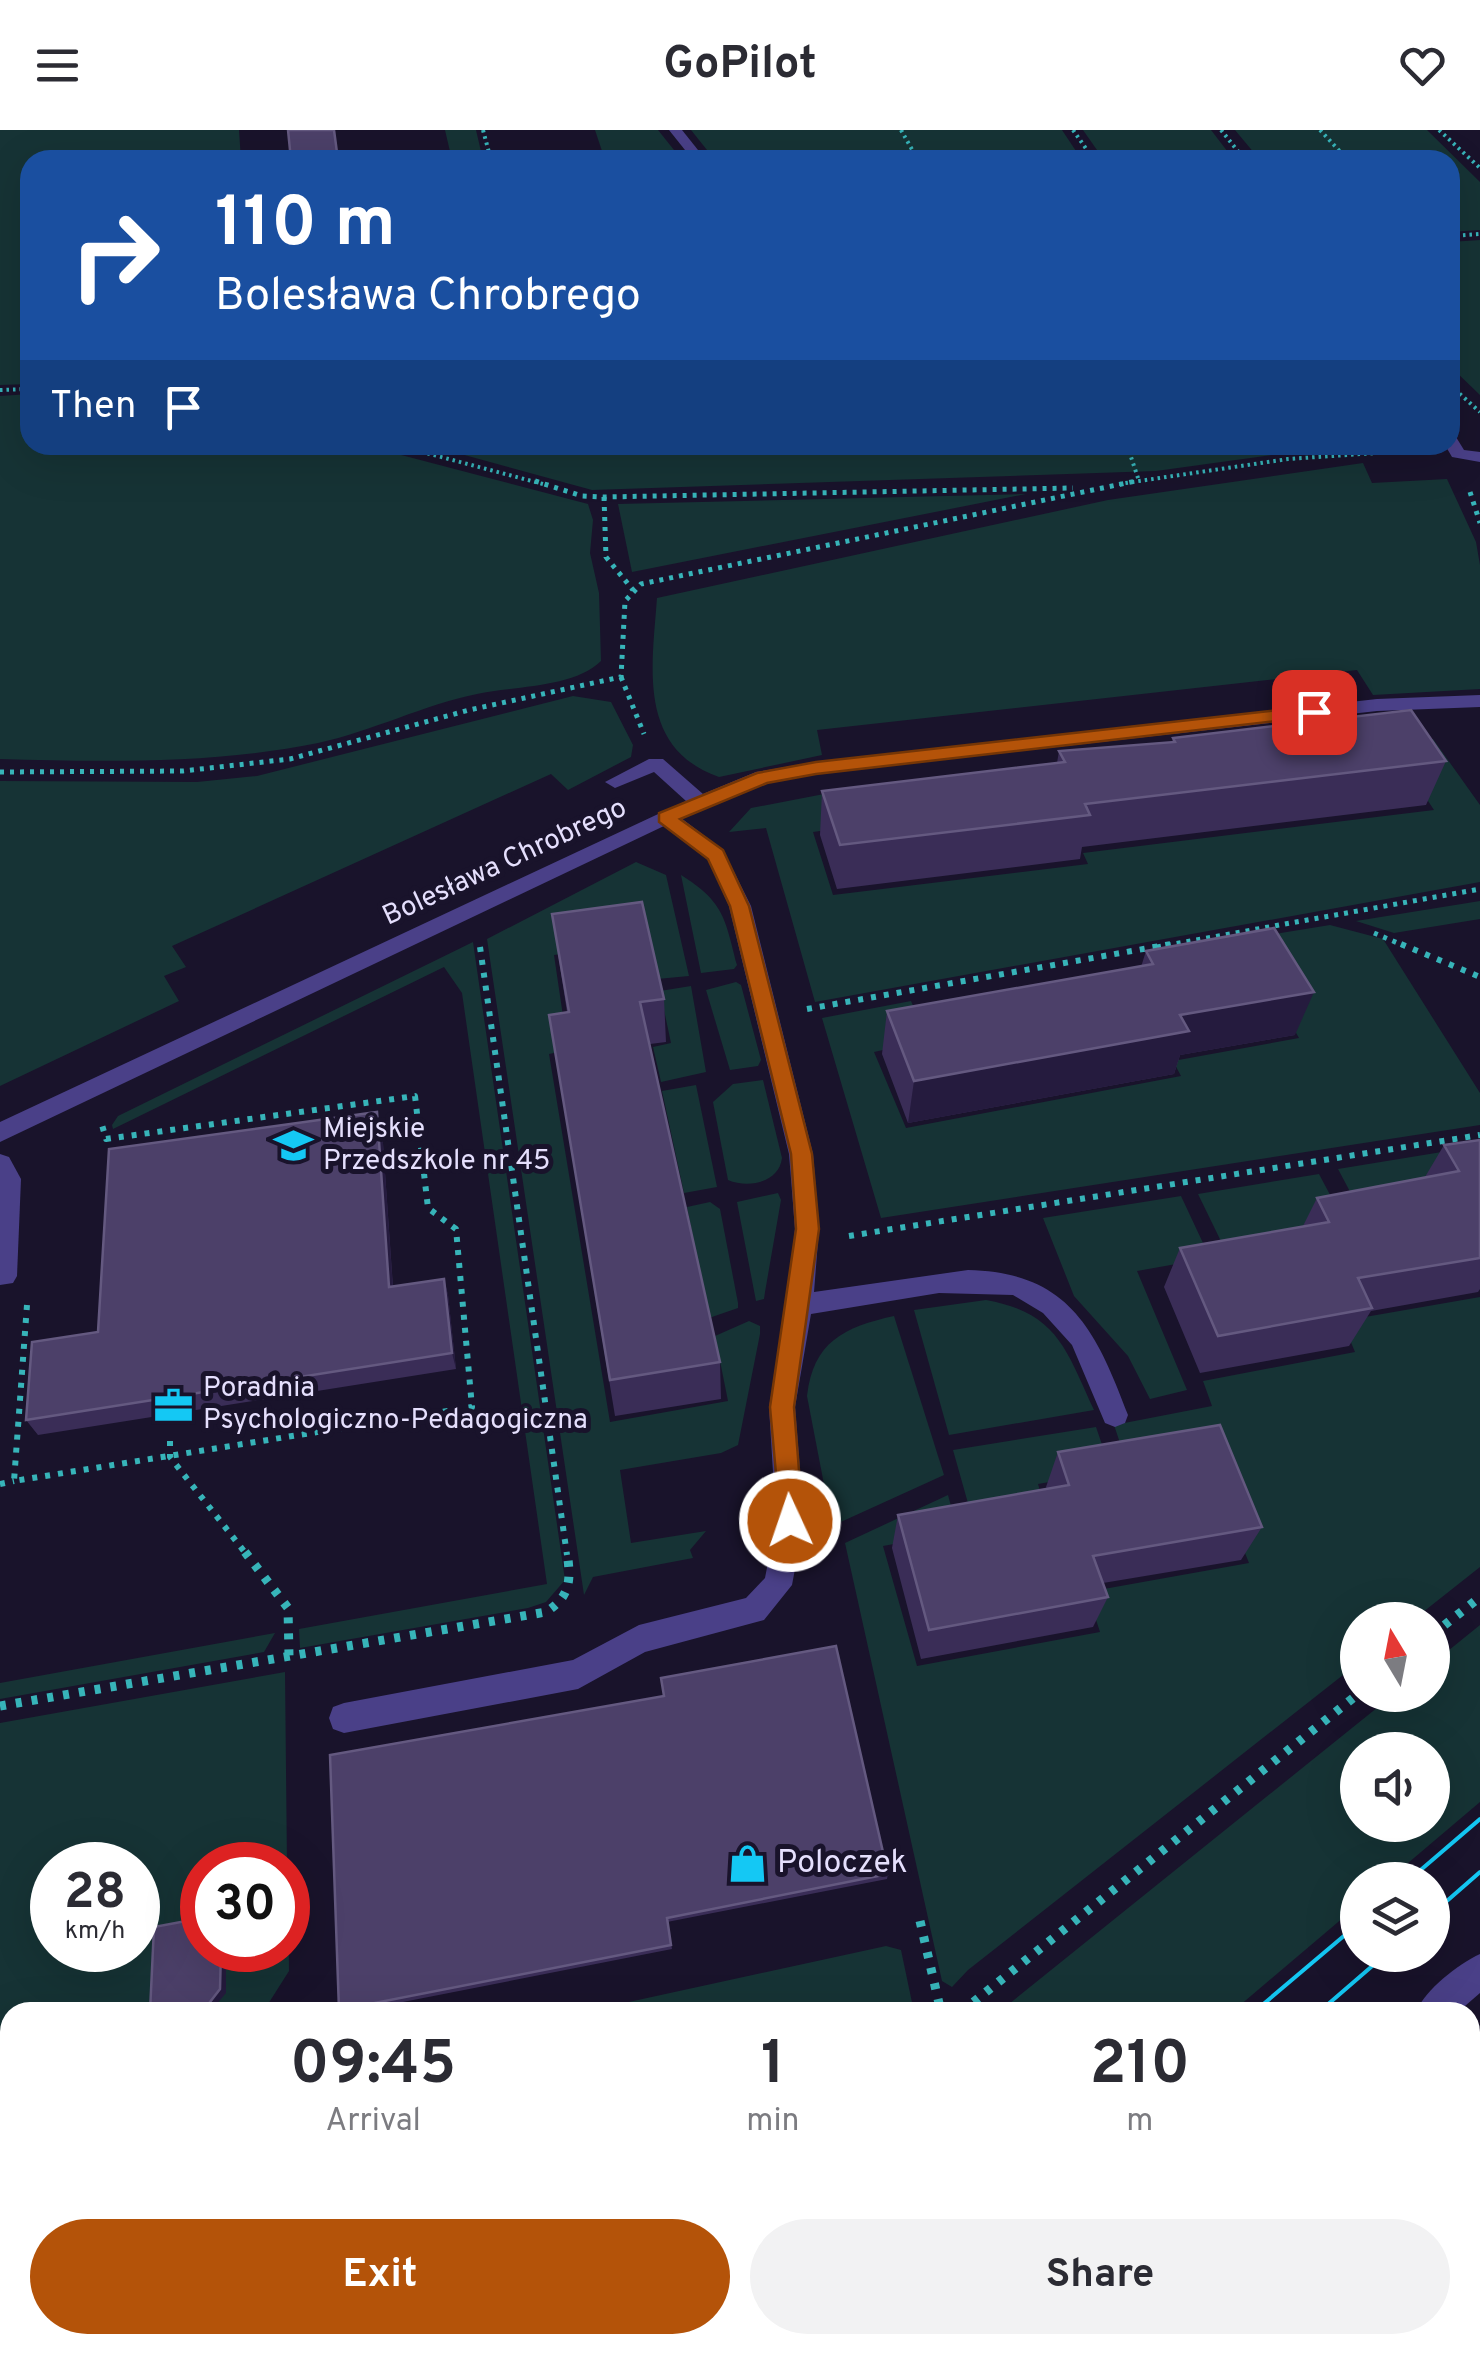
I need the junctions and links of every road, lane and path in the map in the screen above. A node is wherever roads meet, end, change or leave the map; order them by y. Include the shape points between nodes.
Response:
1 (674, 130) edge
2 (1221, 130) edge
3 (1320, 130) edge
4 (1439, 130) edge
5 (691, 150) edge
6 (1238, 150) edge
7 (1339, 150) edge
8 (1480, 168) edge
9 (1460, 395) edge
10 (1480, 412) edge
11 (440, 455) edge
12 (1130, 455) edge
13 (1349, 455) edge
14 (1139, 481) junction
15 (1090, 488) junction
16 (604, 497) junction
17 (633, 590) junction
18 (621, 676) junction
19 (1480, 701) edge
20 (656, 762) junction
21 (0, 772) edge
22 (614, 782) dead end
23 (701, 803) junction
24 (666, 818) junction
25 (1480, 889) edge
26 (1374, 933) dead end
27 (479, 937) dead end
28 (1480, 977) edge
29 (766, 1016) junction
30 (98, 1115) dead end
31 (0, 1133) edge
32 (1480, 1135) edge
33 (0, 1164) edge
34 (806, 1244) junction
35 (4, 1276) dead end
36 (28, 1300) dead end
37 (800, 1305) junction
38 (1115, 1414) dead end
39 (170, 1442) dead end
40 (170, 1457) junction
41 (14, 1481) junction
42 (0, 1484) edge
43 (1480, 1597) edge
44 (1450, 1621) edge
45 (289, 1656) junction
46 (0, 1706) edge
47 (1340, 1708) edge
48 (344, 1718) dead end
49 (920, 1922) dead end
50 (1480, 1970) edge
51 (939, 2002) edge
52 (973, 2002) edge
53 (1445, 2002) edge

1 - 5 street
2 - 6 path
3 - 7 path
4 - 8 path
9 - 10 path
11 - 16 path
12 - 14 path
13 - 14 path
14 - 15 path
15 - 16 path
15 - 17 path via 683,573
16 - 17 path via 606,556
17 - 18 path via 623,610
18 - 20 path
18 - 21 path via 290,759 183,771
19 - 23 street, Bolesława Chrobrego via 1361,707 816,768 763,778
20 - 22 street
20 - 23 street
23 - 24 street, Bolesława Chrobrego
24 - 29 street via 716,855 740,906
24 - 31 street, Bolesława Chrobrego
25 - 29 path
26 - 28 path
27 - 45 path via 568,1593 546,1612
29 - 34 street via 802,1154
30 - 40 path via 106,1139 414,1096 428,1208 456,1229 472,1406
32 - 34 path
33 - 35 street via 9,1179
34 - 37 street
36 - 41 path
37 - 38 street via 896,1289 1012,1284 1054,1308 1081,1338
37 - 48 street via 782,1407 790,1521 778,1585 754,1610 639,1639 578,1674
39 - 40 path
40 - 41 path
40 - 45 path via 288,1608
41 - 42 path
43 - 44 path
45 - 46 path
47 - 52 path
49 - 51 path
50 - 53 street

